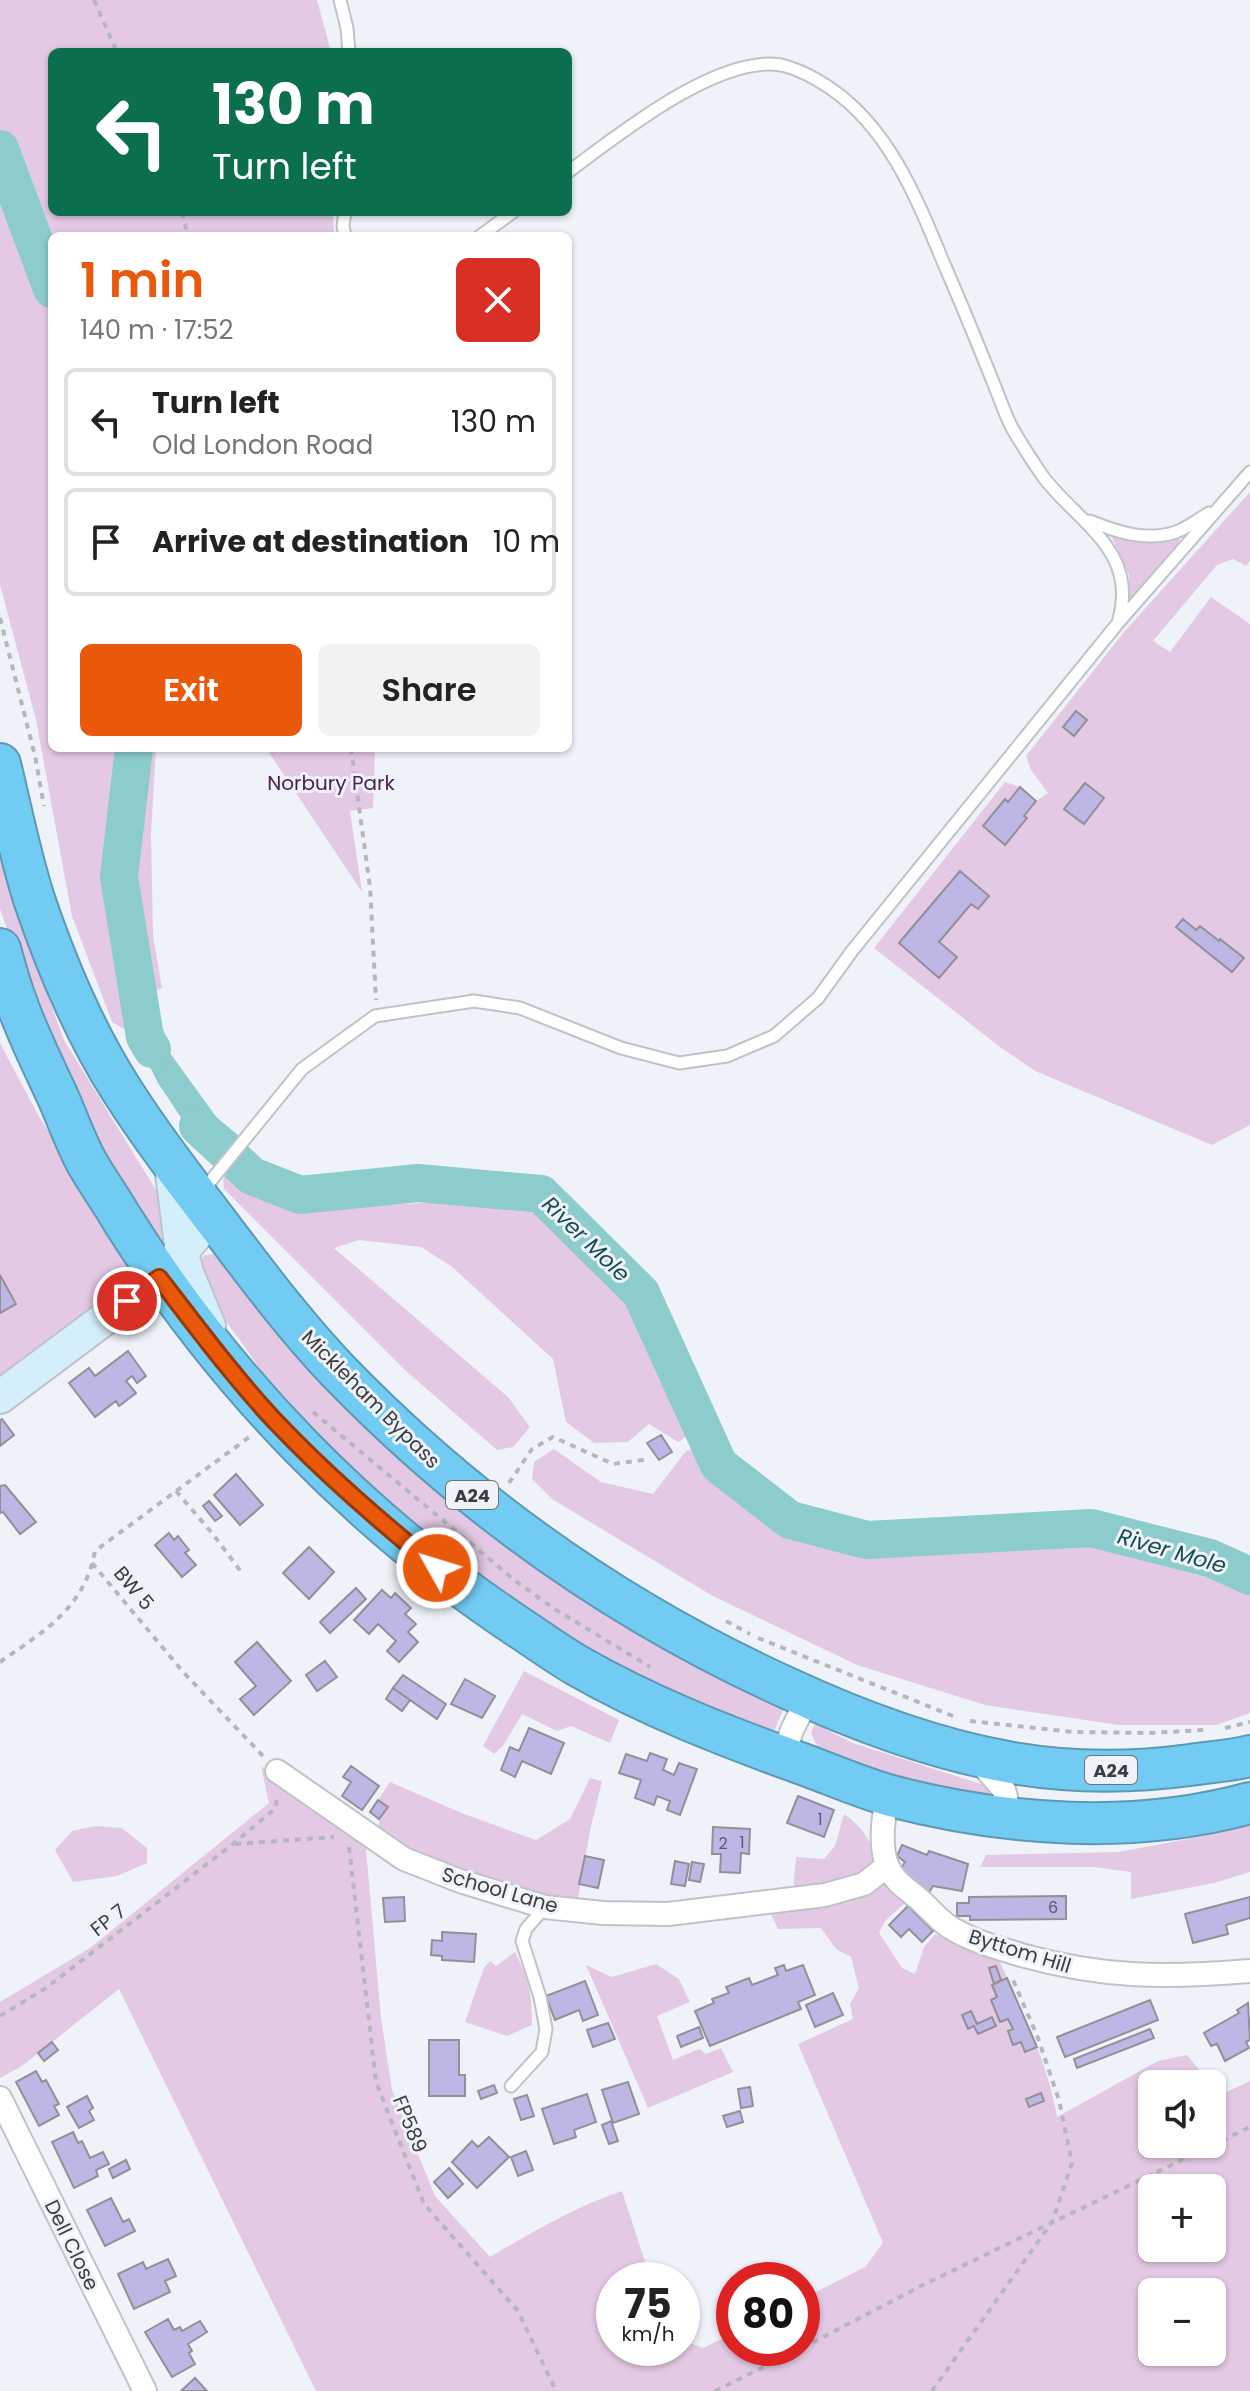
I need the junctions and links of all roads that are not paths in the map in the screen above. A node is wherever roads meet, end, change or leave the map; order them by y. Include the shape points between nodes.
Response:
1 (340, 0) edge
2 (349, 48) edge
3 (572, 169) edge
4 (508, 216) edge
5 (486, 232) edge
6 (1250, 472) edge
7 (1215, 510) junction
8 (1085, 520) junction
9 (1118, 623) junction
10 (0, 764) edge
11 (0, 949) edge
12 (170, 1158) junction
13 (208, 1196) junction
14 (171, 1265) junction
15 (0, 1397) edge
16 (808, 1698) junction
17 (972, 1753) junction
18 (1250, 1756) edge
19 (783, 1757) junction
20 (277, 1771) road end
21 (888, 1795) junction
22 (1250, 1803) edge
23 (1002, 1817) junction
24 (887, 1866) junction
25 (545, 1907) junction
26 (1250, 1971) edge
27 (511, 2086) dead end
28 (0, 2098) edge
29 (145, 2391) edge

1 - 2 lane
3 - 8 lane via 701,82 747,65 780,65 824,84 848,101 881,138 915,194 1011,426 1045,478
4 - 5 lane
6 - 7 lane
7 - 8 lane via 1176,532 1144,536
7 - 9 lane
8 - 9 lane via 1112,551 1122,579 1124,604
9 - 13 lane via 818,998 774,1036 727,1056 679,1063 621,1048 520,1008 474,1001 375,1016 302,1069
10 - 12 highway, Mickleham Bypass / A24 via 33,896 67,987 120,1087
11 - 14 highway via 16,1004 87,1162
12 - 13 highway, Mickleham Bypass / A24
12 - 14 main road
13 - 14 main road via 202,1228
13 - 16 highway, Mickleham Bypass / A24 via 278,1302 336,1369 493,1513 619,1599 701,1647
14 - 15 main road
14 - 19 highway via 223,1361 273,1419 331,1477 453,1581 576,1665 650,1704
16 - 17 highway, Mickleham Bypass / A24 via 922,1741
16 - 19 street
17 - 18 highway, Mickleham Bypass / A24 via 1078,1770 1156,1769
17 - 23 street via 1004,1790
19 - 21 highway
20 - 25 street, School Lane via 354,1836 460,1881
21 - 23 highway
21 - 24 street via 883,1812
22 - 23 highway via 1155,1821 1074,1824
24 - 25 street, School Lane via 864,1884 825,1895 668,1914
24 - 26 street, Byttom Hill via 946,1924 1006,1950 1107,1973
25 - 27 lane via 522,1941 546,2029 542,2052
28 - 29 street, Dell Close

